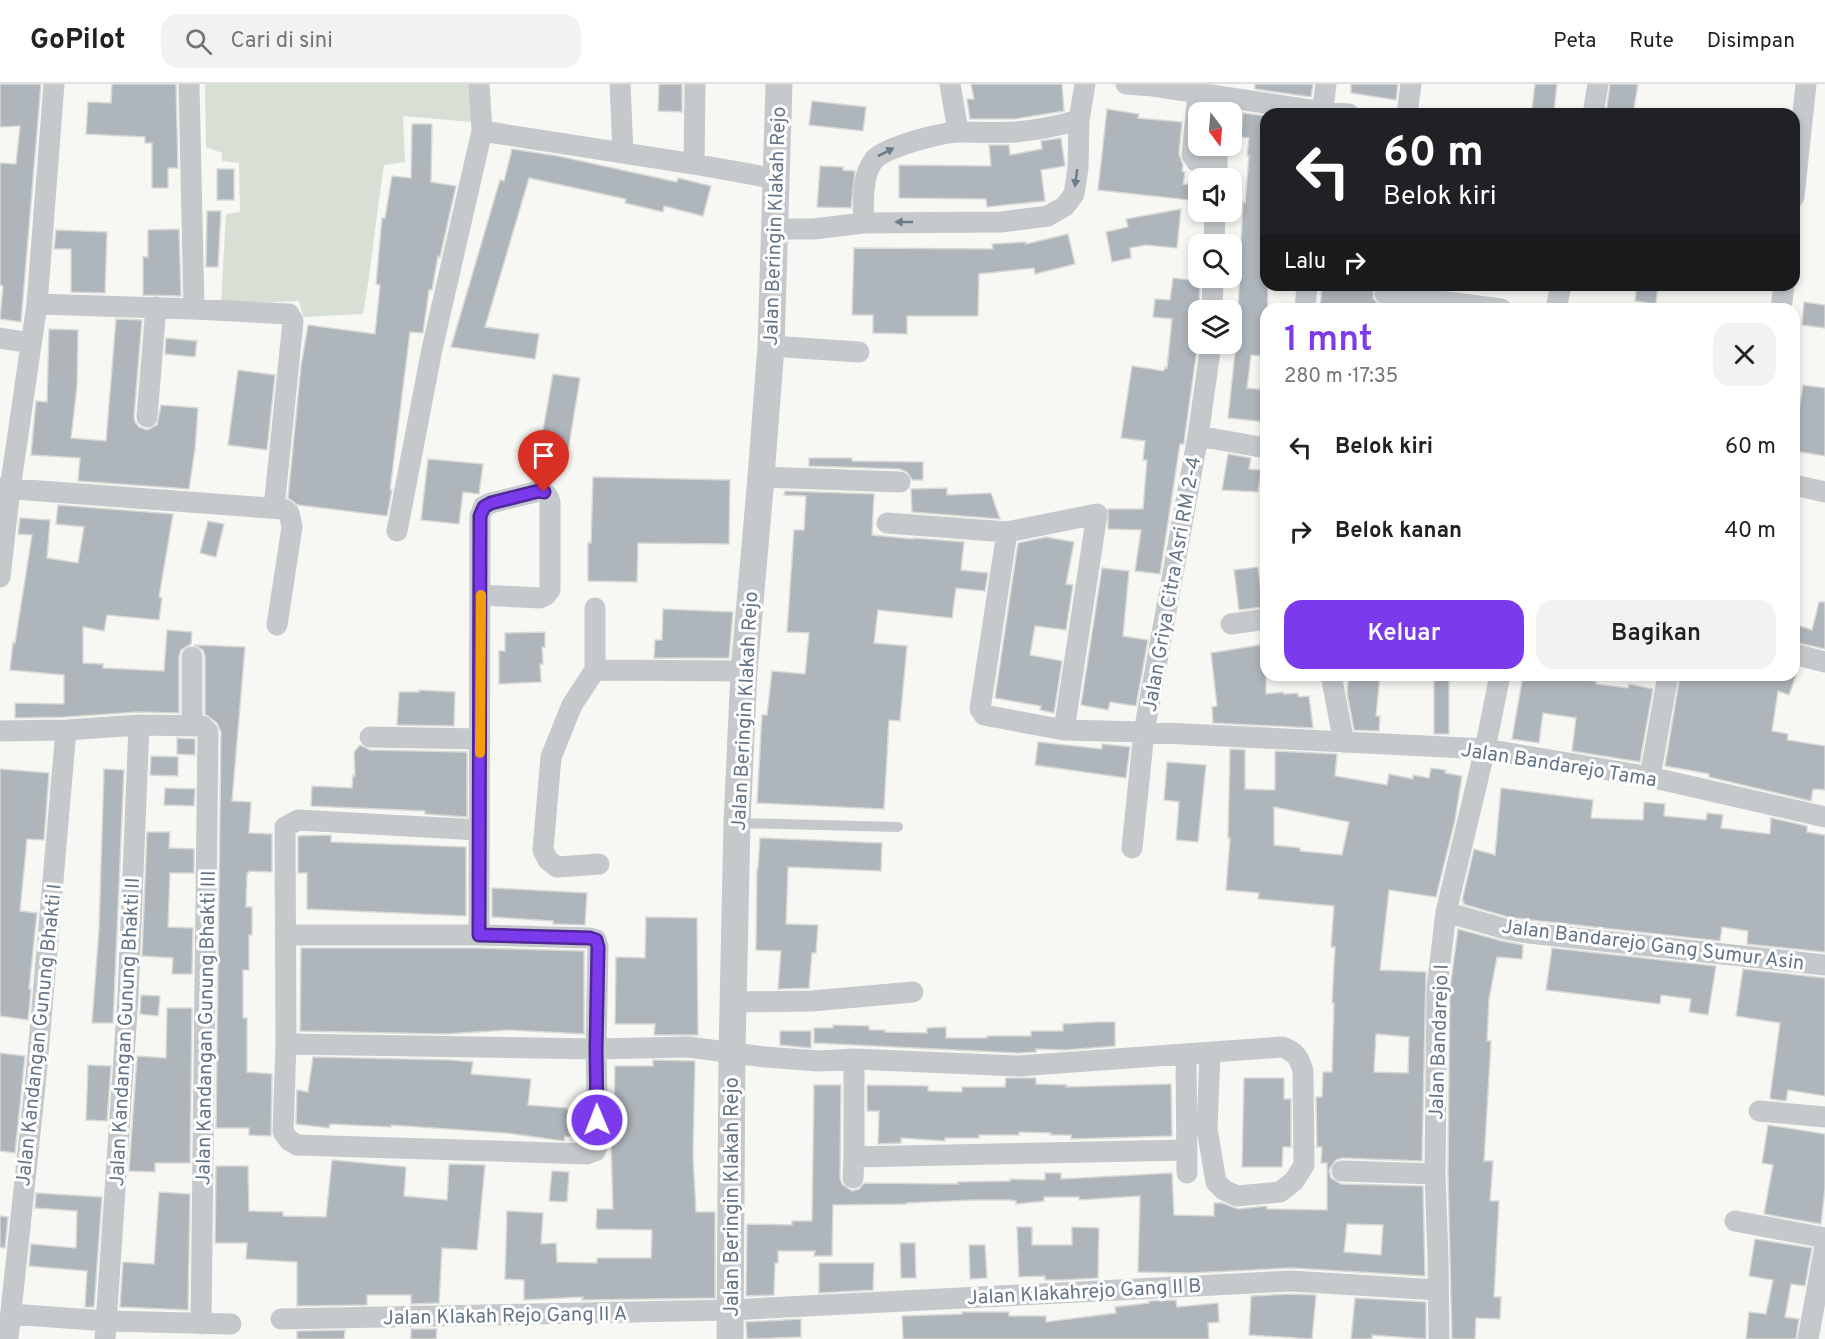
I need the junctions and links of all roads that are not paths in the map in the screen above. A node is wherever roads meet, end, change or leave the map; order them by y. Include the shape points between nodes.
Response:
1 (54, 84) edge
2 (189, 84) edge
3 (479, 84) edge
4 (620, 84) edge
5 (695, 84) edge
6 (779, 84) edge
7 (950, 84) edge
8 (1085, 84) edge
9 (1126, 84) edge
10 (1326, 84) edge
11 (1411, 84) edge
12 (1598, 84) edge
13 (1806, 84) edge
14 (1210, 94) edge
15 (1293, 108) edge
16 (1323, 108) edge
17 (1408, 108) edge
18 (1594, 108) edge
19 (1079, 120) junction
20 (482, 131) junction
21 (958, 132) junction
22 (1800, 140) edge
23 (623, 152) junction
24 (1217, 163) edge
25 (694, 164) junction
26 (777, 179) junction
27 (862, 223) junction
28 (775, 229) junction
29 (1471, 295) edge
30 (1386, 296) edge
31 (1488, 303) edge
32 (38, 304) junction
33 (156, 307) junction
34 (194, 309) junction
35 (0, 338) edge
36 (31, 343) junction
37 (771, 346) junction
38 (859, 352) dead end
39 (1209, 354) edge
40 (147, 417) dead end
41 (1198, 436) junction
42 (1260, 447) edge
43 (761, 477) junction
44 (900, 482) dead end
45 (1800, 486) edge
46 (5, 488) edge
47 (1825, 492) edge
48 (274, 508) junction
49 (887, 523) dead end
50 (397, 531) dead end
51 (1007, 532) junction
52 (0, 577) edge
53 (481, 595) junction
54 (595, 608) dead end
55 (1260, 620) edge
56 (1231, 624) dead end
57 (277, 625) dead end
58 (1800, 656) edge
59 (192, 657) dead end
60 (1825, 662) edge
61 (595, 670) junction
62 (744, 671) junction
63 (1332, 681) edge
64 (1499, 681) edge
65 (1667, 681) edge
66 (138, 725) junction
67 (200, 729) junction
68 (66, 730) junction
69 (1064, 730) junction
70 (0, 731) edge
71 (1144, 732) junction
72 (370, 737) dead end
73 (480, 739) junction
74 (1344, 743) junction
75 (1485, 749) junction
76 (1650, 777) junction
77 (1825, 817) edge
78 (737, 823) junction
79 (898, 827) dead end
80 (479, 830) junction
81 (1132, 848) dead end
82 (599, 864) dead end
83 (1446, 912) junction
84 (285, 935) junction
85 (479, 935) junction
86 (1825, 964) edge
87 (912, 992) dead end
88 (733, 1002) junction
89 (285, 1044) junction
90 (596, 1049) junction
91 (732, 1052) junction
92 (1210, 1053) junction
93 (1186, 1055) junction
94 (854, 1059) junction
95 (1759, 1111) dead end
96 (1825, 1118) edge
97 (1187, 1150) junction
98 (854, 1156) junction
99 (1342, 1171) dead end
100 (1187, 1173) dead end
101 (1435, 1174) junction
102 (853, 1178) dead end
103 (1736, 1221) dead end
104 (1825, 1238) edge
105 (1825, 1246) edge
106 (1438, 1290) junction
107 (730, 1310) junction
108 (11, 1314) junction
109 (280, 1319) dead end
110 (201, 1324) junction
111 (231, 1324) dead end
112 (106, 1330) edge
113 (8, 1339) edge
114 (730, 1339) edge
115 (1439, 1339) edge
116 (1808, 1339) edge

1 - 32 street
2 - 34 street
3 - 20 street
4 - 23 street
5 - 25 street
6 - 26 street, Jalan Beringin Klakah Rejo
7 - 21 street
8 - 19 street
9 - 14 street
10 - 16 street
11 - 17 street
12 - 18 street
13 - 22 street
14 - 15 street
14 - 24 street via 1192,155 1202,164
19 - 21 street via 1014,132
19 -> 27 street via 1074,194 1065,207 1048,216 1000,222
20 - 23 street
20 - 50 street via 432,349
27 -> 21 street via 867,172 874,159 914,141
23 - 25 street
25 - 26 street
26 - 28 street, Jalan Beringin Klakah Rejo
27 - 28 street
28 - 37 street, Jalan Beringin Klakah Rejo
29 - 30 street
29 - 31 street
32 - 33 street
32 - 36 street
33 - 34 street
33 - 40 street
34 - 48 street via 289,314 293,321
35 - 36 street
36 - 46 street
37 - 38 street
37 - 43 street, Jalan Beringin Klakah Rejo
39 - 41 street, Jalan Griya Citra Asri RM 2-4
41 - 42 street
41 - 71 street, Jalan Griya Citra Asri RM 2-4
43 - 44 street
43 - 62 street, Jalan Beringin Klakah Rejo
45 - 47 street
46 - 48 street
46 - 52 street
48 - 57 street via 289,513 292,527
49 - 51 street
51 - 69 street, Jalan Bandarejo Tama via 981,712
51 - 69 street via 1097,515
53 - 53 street via 482,509 491,503 544,492 550,502 550,590 540,598
53 - 73 street
54 - 61 street
55 - 56 street
58 - 60 street
59 - 67 street, Jalan Kandangan Gunung Bhakti III
61 - 62 street
61 - 82 street via 572,705 552,757 543,850 557,867
62 - 78 street, Jalan Beringin Klakah Rejo
63 - 74 street
64 - 75 street, Jalan Bandarejo I
65 - 76 street
66 - 67 street
66 - 68 street
66 - 112 street, Jalan Kandangan Gunung Bhakti II via 128,997
67 - 110 street, Jalan Kandangan Gunung Bhakti III
68 - 70 street
68 - 108 street, Jalan Kandangan Gunung Bhakti I
69 - 71 street, Jalan Bandarejo Tama
71 - 74 street, Jalan Bandarejo Tama
71 - 81 street, Jalan Griya Citra Asri RM 2-4
72 - 73 street
73 - 80 street
74 - 75 street, Jalan Bandarejo Tama
75 - 76 street, Jalan Bandarejo Tama
75 - 83 street, Jalan Bandarejo I
76 - 77 street, Jalan Bandarejo Tama
78 - 79 lane
78 - 88 street, Jalan Beringin Klakah Rejo
80 - 84 street via 290,822 285,827
80 - 85 street
83 - 86 street, Jalan Bandarejo Gang Sumur Asin via 1528,933
83 - 101 street, Jalan Bandarejo I via 1437,988
84 - 85 street
84 - 89 street
85 - 90 street via 596,940
87 - 88 street via 812,1001
88 - 91 street, Jalan Beringin Klakah Rejo
89 - 90 street
89 - 90 street via 283,1132 297,1145 587,1154 595,1151 598,1144
90 - 91 street via 688,1047
91 - 94 street via 819,1061
91 - 107 street, Jalan Beringin Klakah Rejo
92 - 92 street via 1207,1129 1216,1182 1237,1196 1280,1192 1294,1181 1304,1165 1303,1071 1299,1058 1282,1047
92 - 93 street
93 - 94 street via 1018,1066
93 - 97 street
94 - 98 street
95 - 96 street
97 - 98 street
97 - 100 street
98 - 102 street
99 - 101 street
101 - 106 street, Jalan Bandarejo I
103 - 104 street
105 - 116 street
106 - 107 street, Jalan Klakahrejo Gang II B via 1291,1281
106 - 115 street, Jalan Bandarejo I
107 - 109 street, Jalan Klakah Rejo Gang II A
107 - 114 street, Jalan Beringin Klakah Rejo
108 - 112 street
108 - 113 street, Jalan Kandangan Gunung Bhakti I
110 - 111 street
110 - 112 street

